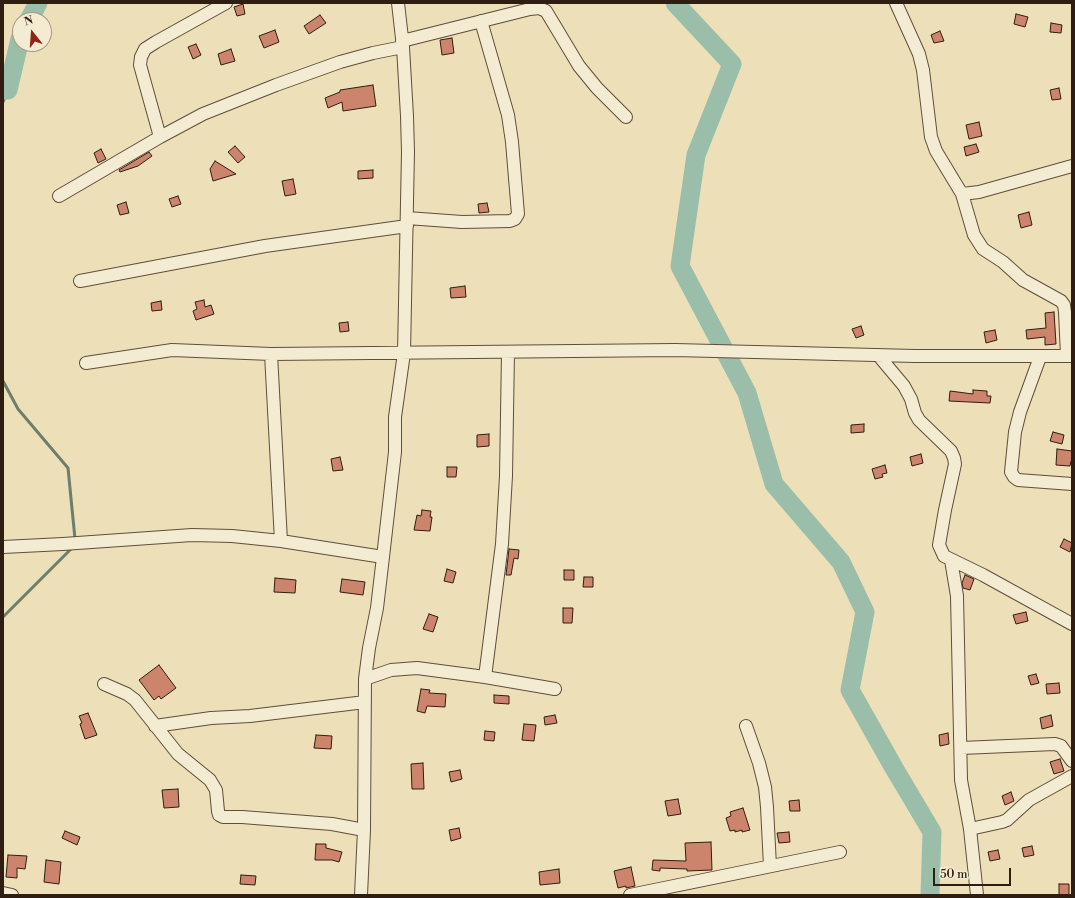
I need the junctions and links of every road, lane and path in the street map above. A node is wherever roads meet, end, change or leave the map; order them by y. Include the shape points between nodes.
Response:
1 (226, 3) edge
2 (398, 3) edge
3 (896, 3) edge
4 (481, 21) junction
5 (402, 44) junction
6 (626, 117) dead end
7 (160, 137) junction
8 (1072, 166) edge
9 (962, 194) junction
10 (59, 196) dead end
11 (407, 222) junction
12 (80, 281) dead end
13 (508, 352) junction
14 (404, 353) junction
15 (270, 354) junction
16 (878, 355) junction
17 (1070, 356) edge
18 (1040, 357) junction
19 (86, 363) dead end
20 (1072, 484) edge
21 (281, 541) junction
22 (3, 547) edge
23 (383, 557) junction
24 (951, 560) junction
25 (1072, 624) edge
26 (485, 677) junction
27 (365, 679) junction
28 (104, 684) dead end
29 (555, 689) dead end
30 (364, 702) junction
31 (156, 726) junction
32 (746, 726) dead end
33 (961, 748) junction
34 (1072, 761) edge
35 (1072, 776) edge
36 (970, 829) junction
37 (364, 830) junction
38 (840, 852) dead end
39 (770, 866) junction
40 (659, 892) edge
41 (3, 894) edge
42 (12, 895) edge
43 (361, 895) edge
44 (630, 895) edge
45 (977, 895) edge

1 - 7 street via 156,42 146,49 142,57 140,65
2 - 5 street
3 - 9 street via 919,54 936,151
4 - 5 street
4 - 6 street via 530,9 539,8 546,11 579,66
4 - 11 street via 508,115 518,214 510,221
5 - 7 street via 340,62 276,85 203,114
5 - 11 street via 408,131
7 - 10 street
8 - 9 street via 979,192
9 - 17 street via 974,235 983,249 1004,262 1022,280 1062,301
11 - 12 street
11 - 14 street
13 - 14 street
13 - 16 street via 675,350
13 - 26 street via 502,544
14 - 15 street
14 - 23 street via 395,417 395,452
15 - 19 street via 172,350
15 - 21 street
16 - 18 street
16 - 24 street via 904,386 919,420 954,458 955,464 939,544 944,556
17 - 18 street
18 - 20 street via 1015,432 1012,472 1018,480
21 - 22 street via 192,535
21 - 23 street
23 - 27 street
24 - 25 street
24 - 33 street via 957,596
26 - 27 street via 417,668 391,670
26 - 29 street
27 - 30 street
28 - 31 street via 135,700
30 - 31 street
30 - 37 street
31 - 37 street via 178,754 210,780 216,790 219,815 332,824
32 - 39 street via 764,786
33 - 34 street via 1055,744 1061,746
33 - 36 street via 961,780
35 - 36 street via 1029,800 1006,820
36 - 45 street
37 - 43 street
38 - 39 street
39 - 40 street
40 - 44 street
41 - 42 street

